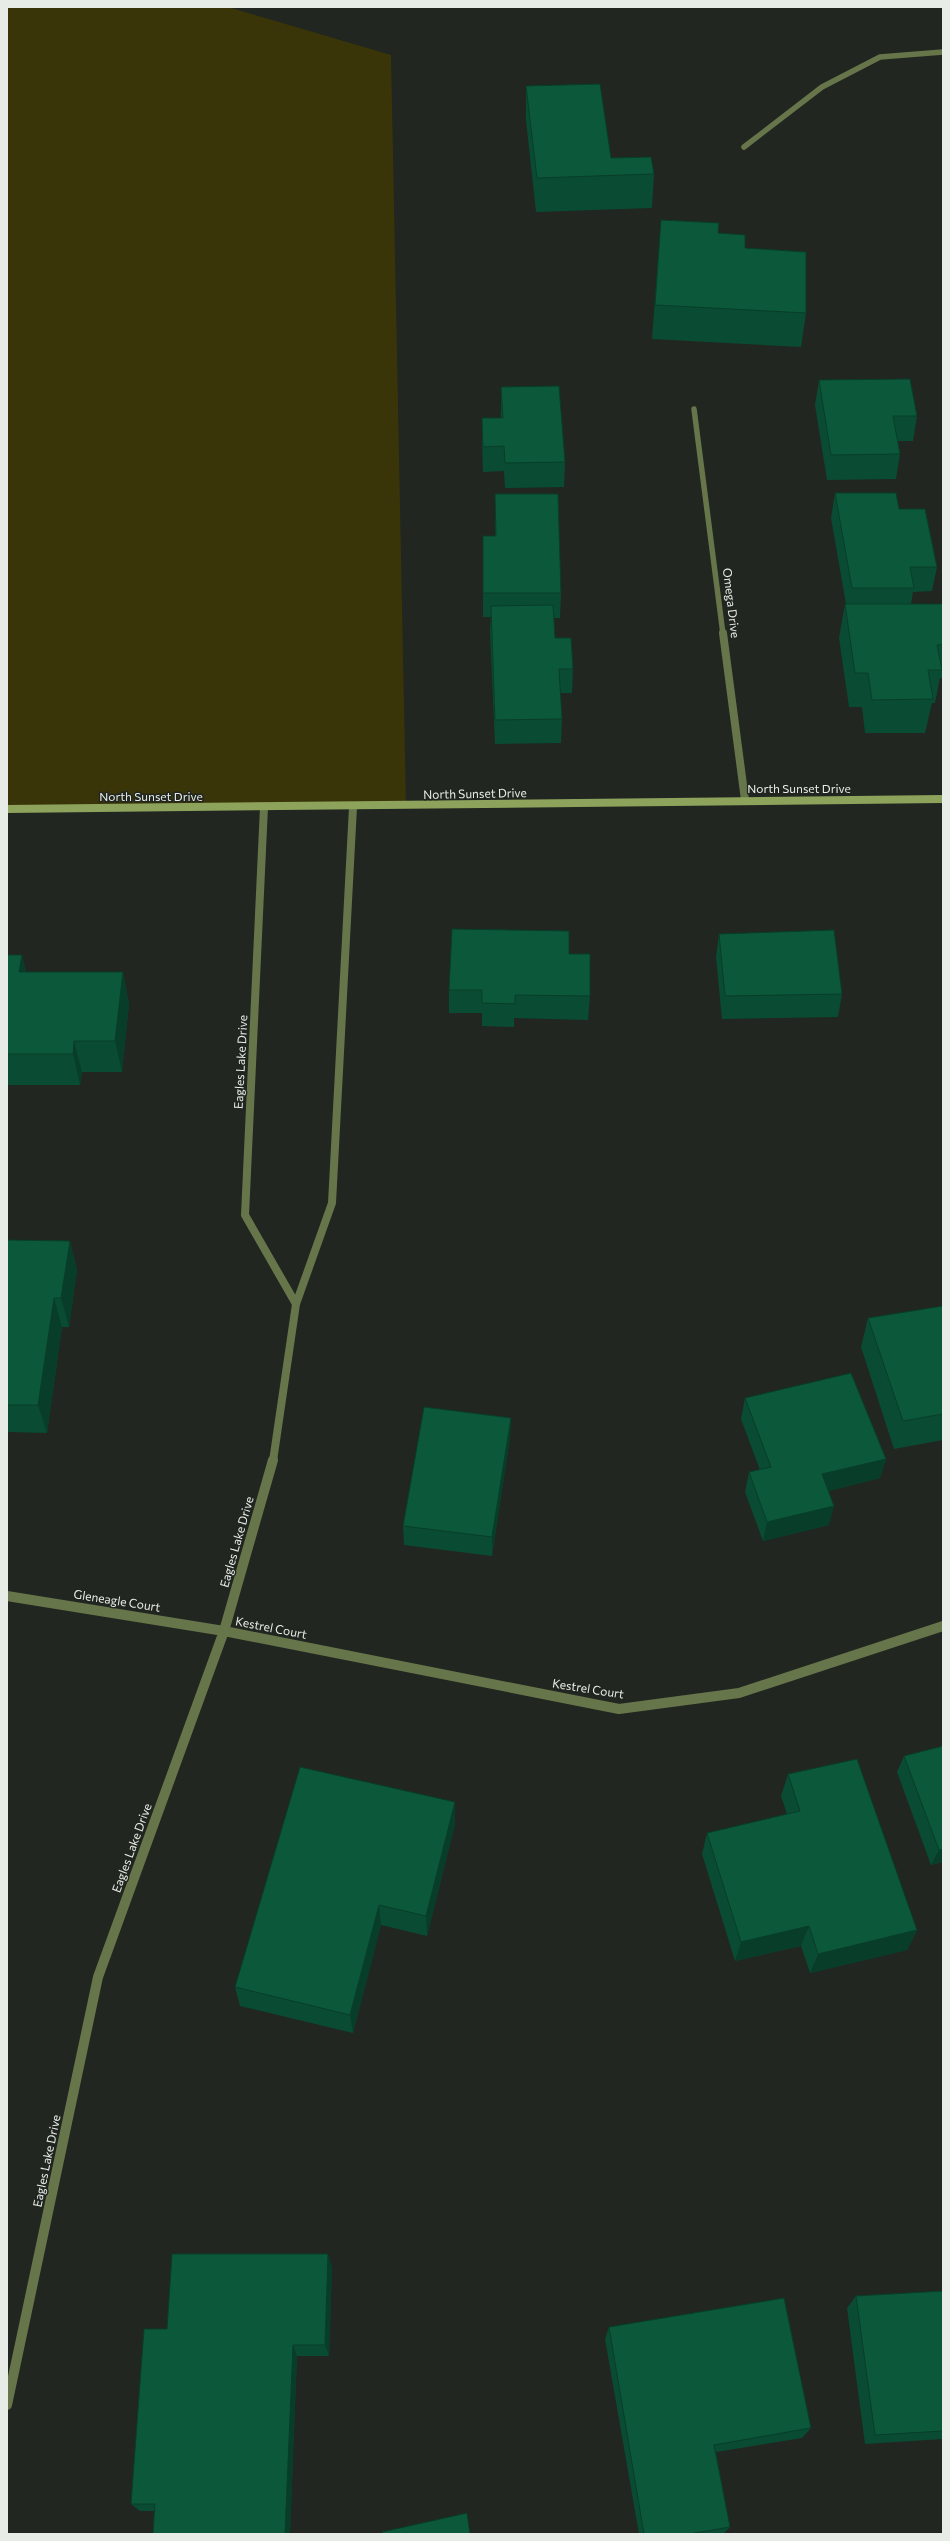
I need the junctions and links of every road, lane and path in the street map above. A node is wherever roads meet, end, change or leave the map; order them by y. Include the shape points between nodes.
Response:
1 (943, 52) edge
2 (744, 147) dead end
3 (694, 410) dead end
4 (943, 799) edge
5 (745, 800) junction
6 (264, 807) junction
7 (353, 807) junction
8 (7, 809) edge
9 (296, 1304) junction
10 (7, 1596) edge
11 (943, 1626) edge
12 (224, 1631) junction
13 (7, 2405) edge

1 - 2 street via 880,57 822,87
3 - 5 street, Omega Drive
4 - 5 main road, North Sunset Drive
5 - 7 main road, North Sunset Drive
6 - 7 main road, North Sunset Drive
6 - 8 main road, North Sunset Drive
6 - 9 street, Eagles Lake Drive via 246,1215
7 - 9 street, Eagles Lake Drive via 332,1202
9 - 12 street, Eagles Lake Drive via 273,1460
10 - 12 street, Gleneagle Court
11 - 12 street, Kestrel Court via 738,1694 619,1709
12 - 13 street, Eagles Lake Drive via 98,1977

